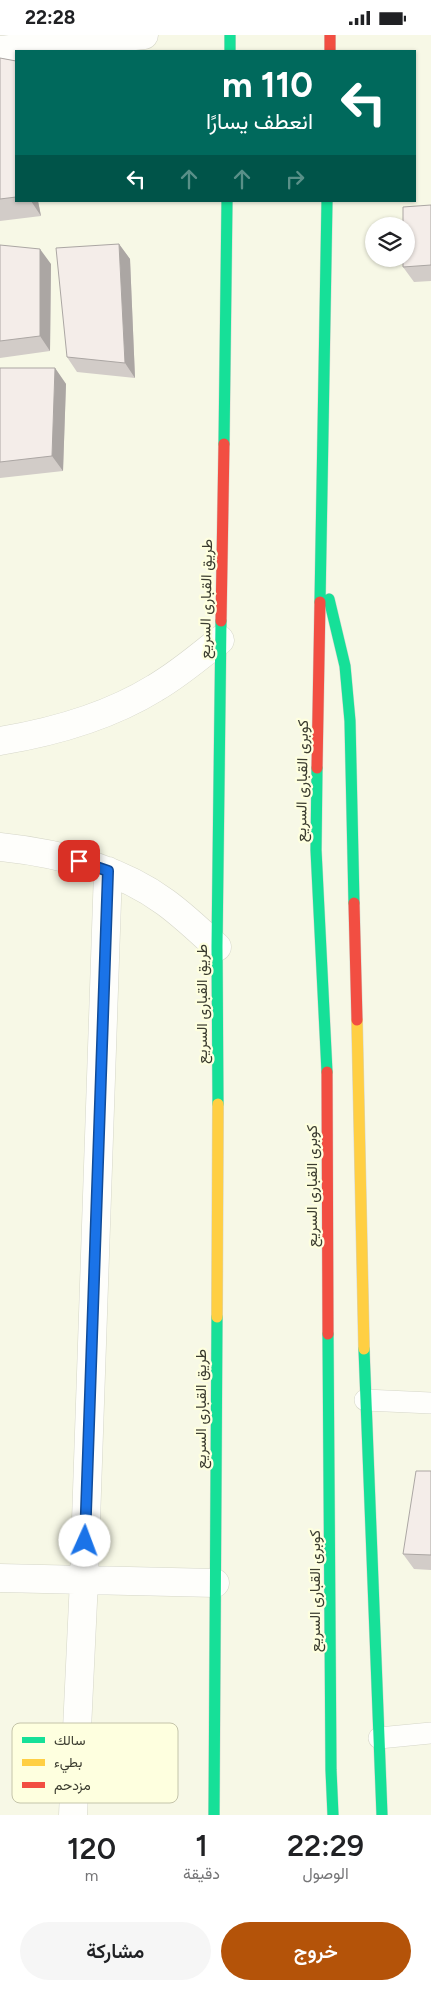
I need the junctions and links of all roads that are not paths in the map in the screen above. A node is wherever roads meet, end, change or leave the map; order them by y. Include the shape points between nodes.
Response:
1 (144, 35) edge
2 (230, 35) edge
3 (330, 35) edge
4 (0, 50) edge
5 (230, 50) edge
6 (330, 50) edge
7 (227, 202) edge
8 (327, 202) edge
9 (320, 558) junction
10 (220, 640) junction
11 (0, 741) edge
12 (0, 847) edge
13 (108, 871) junction
14 (217, 947) junction
15 (365, 1400) junction
16 (431, 1403) edge
17 (0, 1578) edge
18 (84, 1581) junction
19 (215, 1583) junction
20 (77, 1723) edge
21 (431, 1733) edge
22 (379, 1738) junction
23 (215, 1812) edge
24 (333, 1815) edge
25 (382, 1815) edge

1 - 4 street
2 - 5 highway
3 - 6 highway
7 - 10 highway, طريق القبارى السريع
8 - 9 highway
9 - 15 highway via 345,666 350,721
9 - 24 highway, كوبرى القبارى السريع via 316,850 327,1075
10 - 11 street via 155,689 119,707 79,723
10 - 14 highway, طريق القبارى السريع
12 - 13 street via 65,856
13 - 14 street via 164,901
13 - 18 street
14 - 19 highway, طريق القبارى السريع
15 - 16 lane
15 - 22 highway
17 - 18 street
18 - 19 street
18 - 20 street
19 - 23 highway, طريق القبارى السريع
21 - 22 lane
22 - 25 highway

